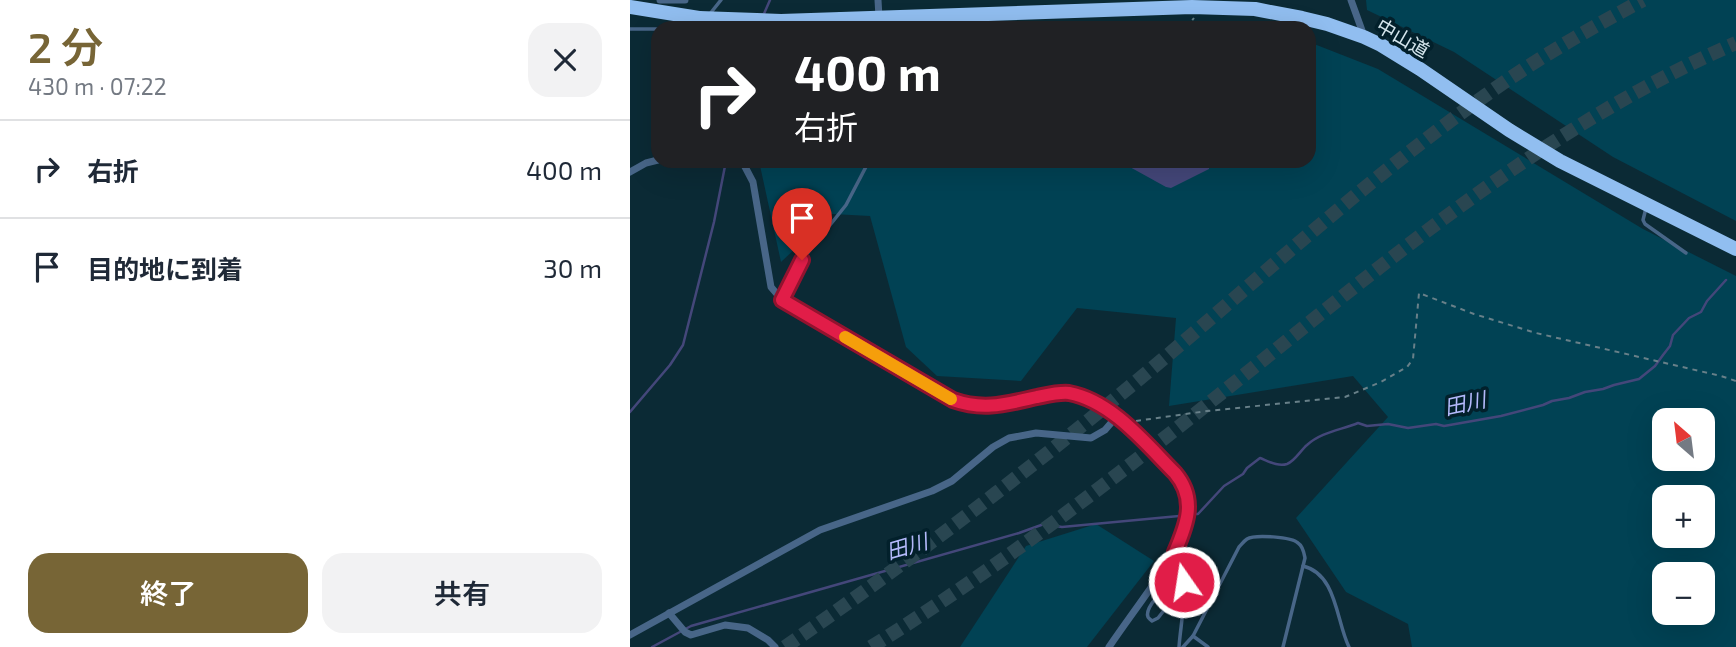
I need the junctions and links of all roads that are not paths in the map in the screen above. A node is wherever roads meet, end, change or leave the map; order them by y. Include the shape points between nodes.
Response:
1 (685, 0) edge
2 (721, 0) edge
3 (878, 0) edge
4 (1351, 0) edge
5 (661, 3) edge
6 (1220, 3) edge
7 (630, 8) edge
8 (879, 16) junction
9 (701, 20) junction
10 (923, 21) edge
11 (1315, 21) edge
12 (1316, 21) edge
13 (630, 29) edge
14 (651, 29) edge
15 (1364, 37) junction
16 (651, 162) edge
17 (743, 168) edge
18 (865, 168) edge
19 (630, 172) edge
20 (1647, 206) junction
21 (1736, 249) edge
22 (1686, 253) dead end
23 (782, 300) junction
24 (1117, 416) junction
25 (1175, 552) junction
26 (1303, 566) junction
27 (1184, 583) junction
28 (669, 613) junction
29 (630, 635) edge
30 (1192, 636) junction
31 (775, 647) edge
32 (1109, 647) edge
33 (1181, 647) edge
34 (1208, 647) edge
35 (1283, 647) edge
36 (1349, 647) edge

1 - 5 street
2 - 9 lane
3 - 8 street
4 - 15 street
5 - 7 highway, 中山道
5 - 9 highway, 中山道
6 - 10 highway, 中山道
6 - 11 highway, 中山道
8 - 9 highway, 中山道, bridge
8 - 10 highway, 中山道
12 - 15 highway, 中山道
13 - 14 lane
15 - 20 highway, 中山道 via 1560,161
16 - 19 street
17 - 23 street via 753,182 771,287
18 - 23 lane via 846,205 802,260
20 - 21 highway, 中山道
20 - 22 lane via 1645,224
23 - 24 street via 953,400 981,407 1066,393 1088,399
24 - 25 street via 1184,483 1187,522
24 - 28 street via 1091,438 1036,433 1009,438 952,481 820,530
25 - 27 lane
25 - 32 street
26 - 30 lane via 1304,551 1292,539 1247,539
26 - 35 lane
26 - 36 lane via 1318,574 1334,596
27 - 27 lane via 1158,618 1152,621 1148,609 1161,592 1175,591
27 - 33 lane
28 - 29 street
28 - 31 street via 691,635 725,625 748,628
30 - 33 lane
30 - 34 lane

